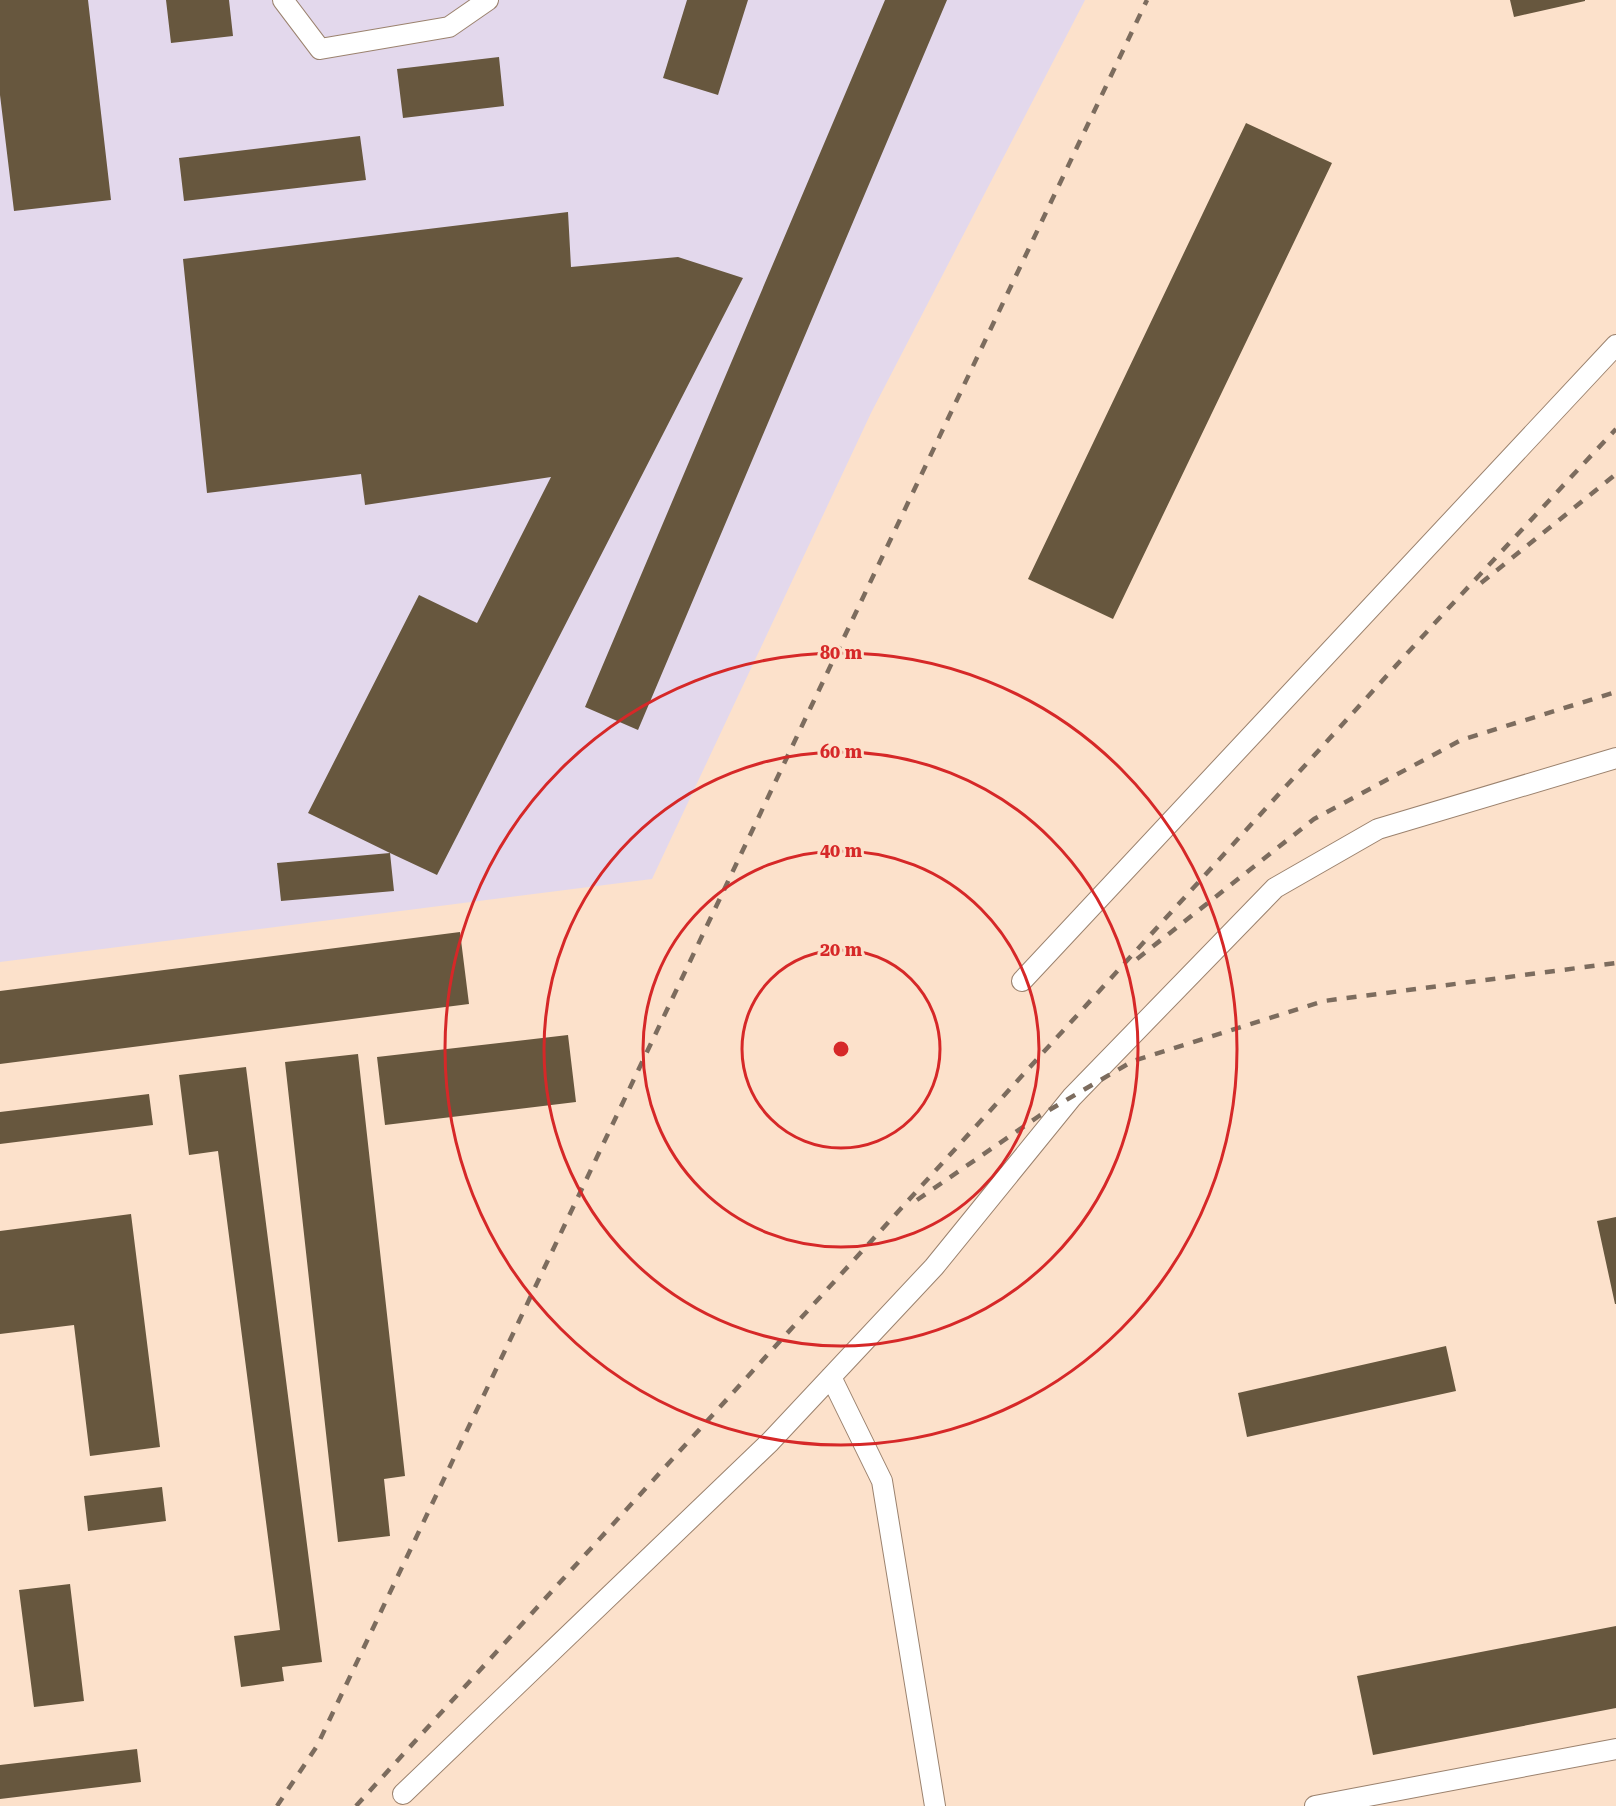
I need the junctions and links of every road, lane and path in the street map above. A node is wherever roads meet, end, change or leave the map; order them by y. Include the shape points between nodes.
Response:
1 (284, 0) edge
2 (488, 0) edge
3 (1616, 345) edge
4 (1616, 758) edge
5 (1022, 981) dead end
6 (831, 1377) junction
7 (1616, 1749) edge
8 (403, 1794) dead end
9 (935, 1806) edge
10 (1315, 1806) edge

1 - 2 lane via 320,49 449,27
3 - 5 lane
4 - 6 lane via 1378,829 1275,888 1072,1097 934,1267
6 - 8 lane via 770,1442
6 - 9 lane via 882,1481
7 - 10 lane

